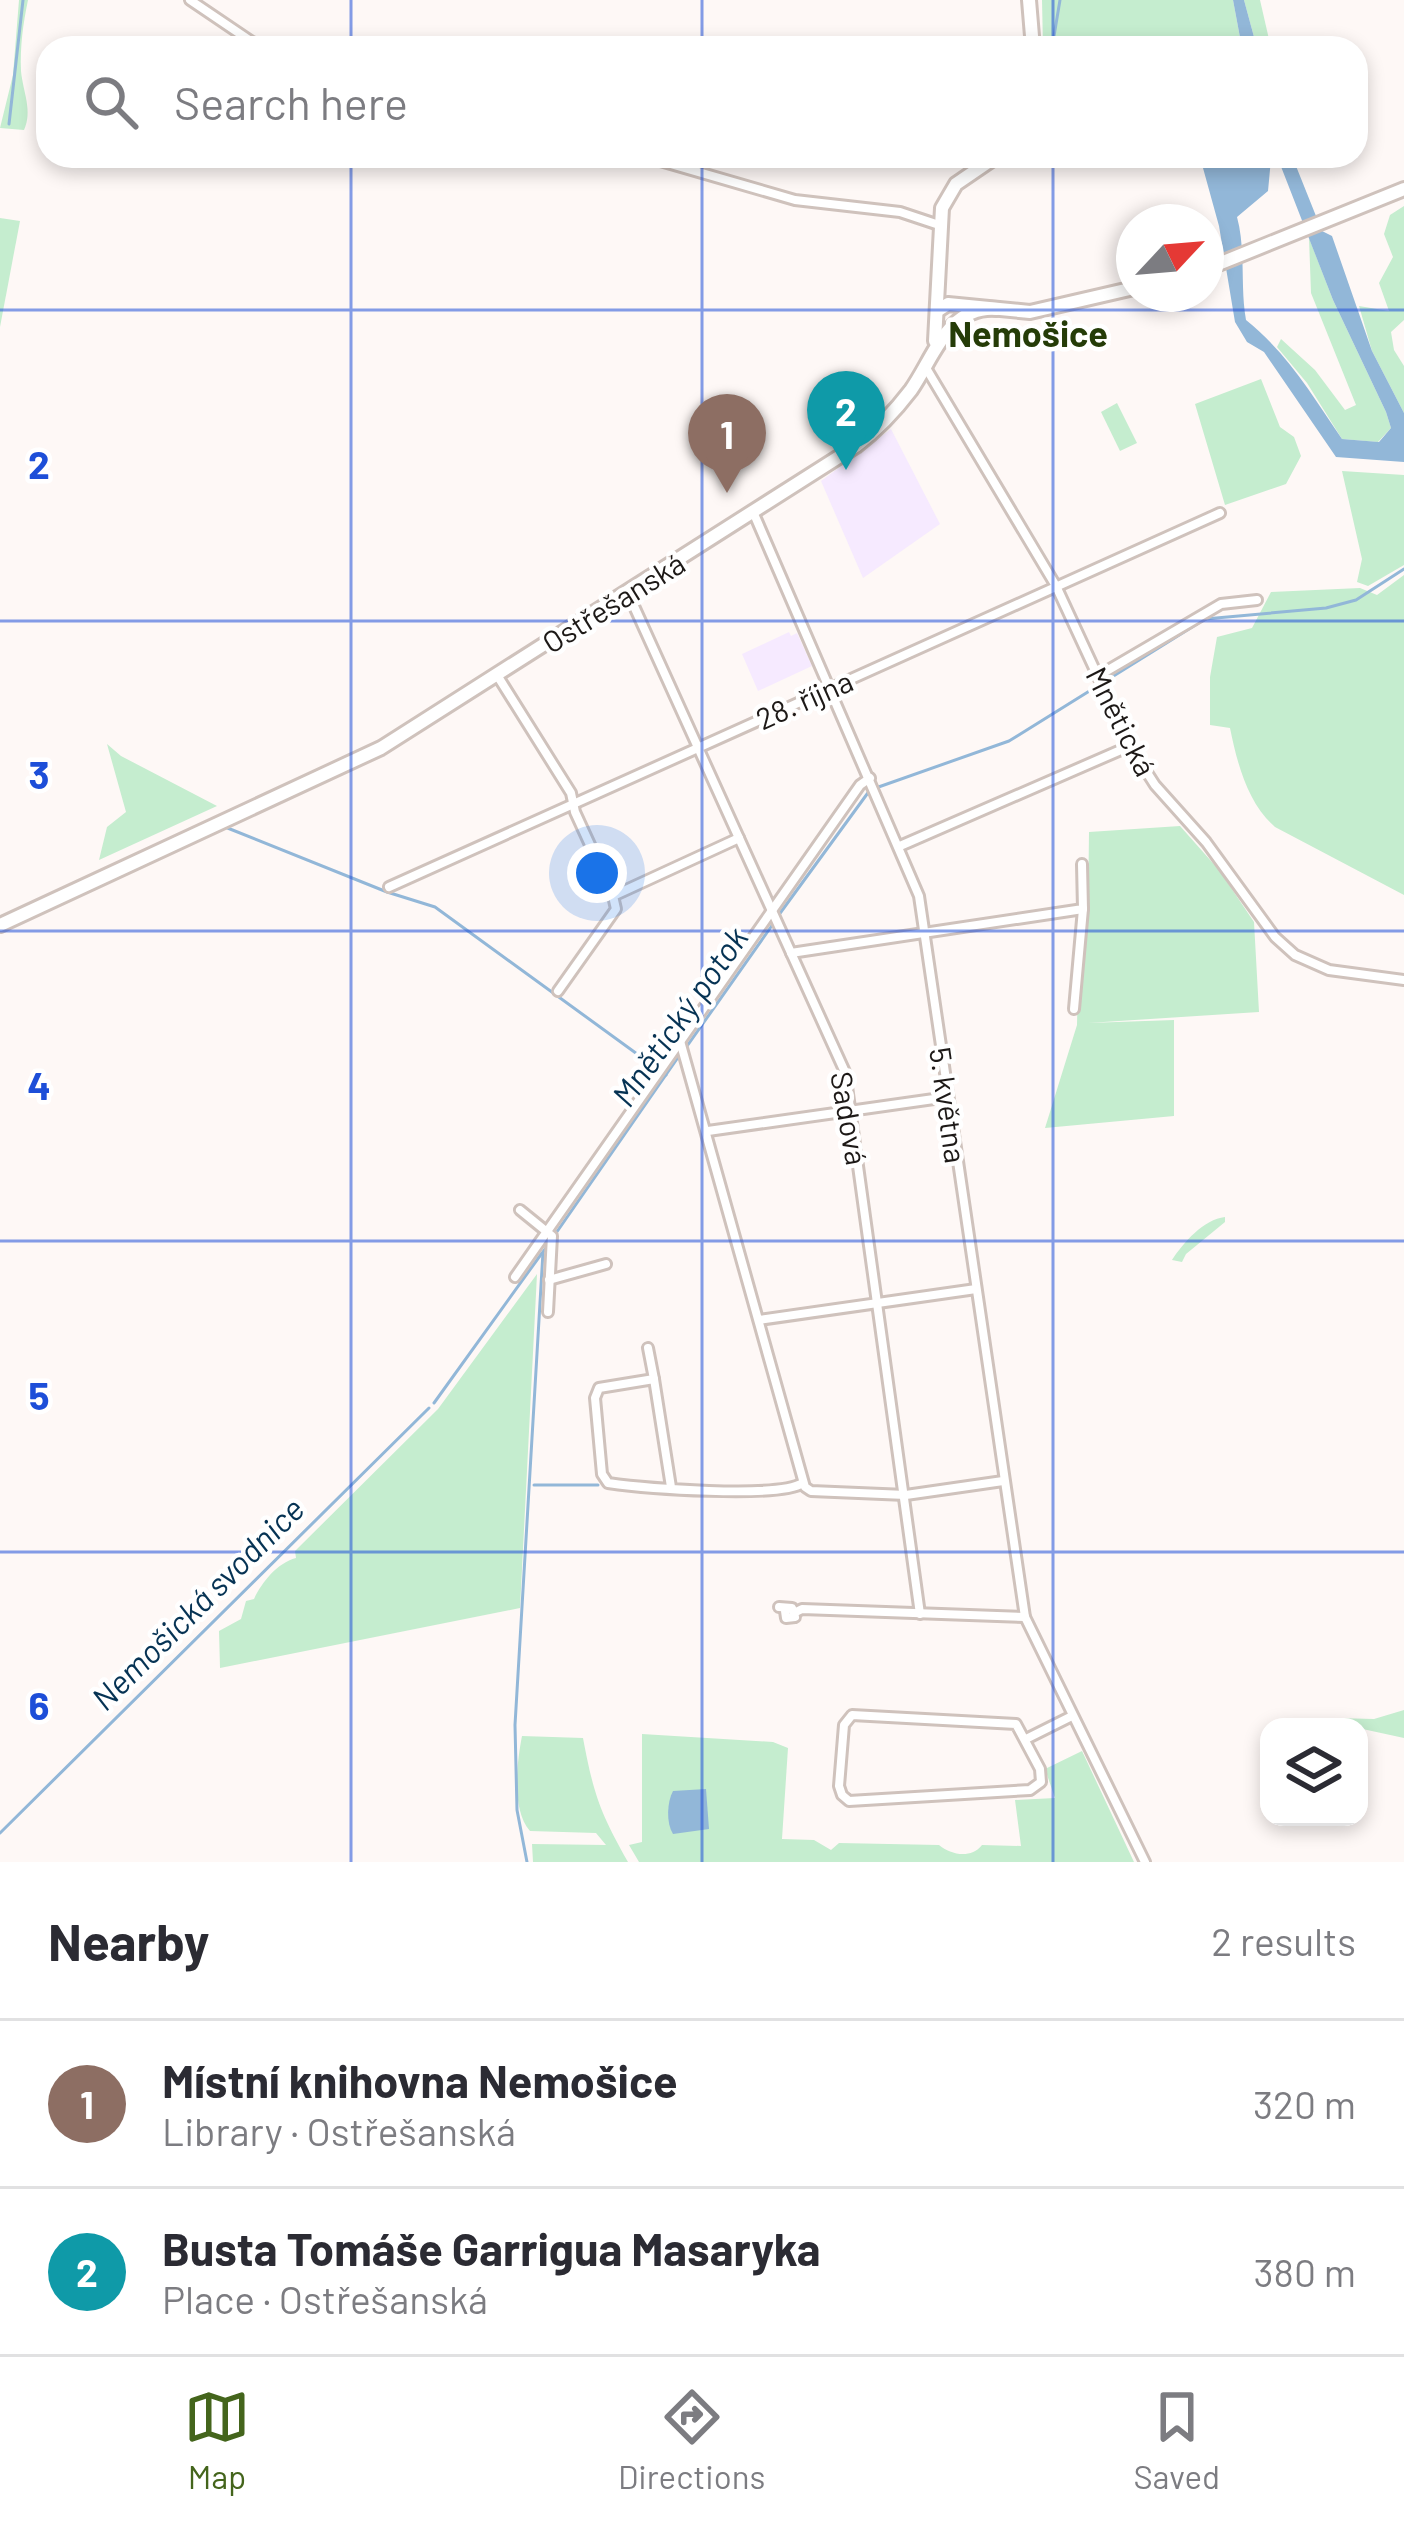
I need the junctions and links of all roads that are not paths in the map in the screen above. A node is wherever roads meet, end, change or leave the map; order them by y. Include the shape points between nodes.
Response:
1 (190, 0) edge
2 (1029, 0) edge
3 (243, 36) edge
4 (1032, 36) edge
5 (685, 168) edge
6 (981, 168) edge
7 (1404, 189) edge
8 (939, 225) junction
9 (1224, 262) edge
10 (939, 273) junction
11 (1116, 292) edge
12 (952, 305) junction
13 (997, 309) junction
14 (937, 317) junction
15 (956, 324) junction
16 (927, 363) junction
17 (1220, 512) dead end
18 (754, 514) junction
19 (1056, 586) junction
20 (628, 592) junction
21 (1257, 600) dead end
22 (497, 675) junction
23 (1098, 676) junction
24 (831, 687) junction
25 (698, 746) junction
26 (1130, 746) junction
27 (871, 780) junction
28 (574, 802) junction
29 (739, 838) junction
30 (900, 846) junction
31 (1082, 864) dead end
32 (389, 887) dead end
33 (613, 896) junction
34 (1083, 909) junction
35 (775, 917) junction
36 (0, 925) edge
37 (925, 932) junction
38 (791, 953) junction
39 (1404, 980) edge
40 (558, 991) dead end
41 (1074, 1009) dead end
42 (683, 1045) junction
43 (948, 1096) junction
44 (851, 1110) junction
45 (708, 1130) junction
46 (520, 1210) dead end
47 (548, 1231) junction
48 (606, 1264) dead end
49 (514, 1277) dead end
50 (549, 1280) junction
51 (976, 1289) junction
52 (878, 1303) junction
53 (548, 1312) dead end
54 (759, 1320) junction
55 (648, 1348) dead end
56 (654, 1379) junction
57 (1004, 1481) junction
58 (803, 1483) junction
59 (671, 1487) junction
60 (906, 1495) junction
61 (787, 1610) dead end
62 (920, 1614) junction
63 (1025, 1617) junction
64 (1072, 1717) junction
65 (1026, 1739) junction
66 (1145, 1862) edge

1 - 3 street
2 - 4 street
5 - 8 street via 776,195
6 - 8 street via 951,190
7 - 9 street
8 - 10 street
10 - 12 street
10 - 14 street
11 - 13 street via 1037,311
12 - 13 street
12 - 14 street
12 - 15 street via 960,313
13 - 15 street via 971,312
14 - 15 street via 944,328
14 - 16 street
15 - 16 street, Ostřešanská
16 - 18 street, Ostřešanská via 874,432
16 - 19 street, Mnětická
17 - 19 street, 28. října
18 - 20 street, Ostřešanská
18 - 24 street, 5. května
19 - 23 street, Mnětická
19 - 24 street, 28. října
20 - 22 street, Ostřešanská
20 - 25 street, Sadová
21 - 23 street via 1221,604
22 - 28 street
22 - 36 street, Ostřešanská via 382,748
23 - 26 street, Mnětická
24 - 25 street, 28. října
24 - 27 street, 5. května
25 - 28 street, 28. října
25 - 29 street, Sadová
26 - 30 street
26 - 39 street, Mnětická via 1284,945 1329,970
27 - 30 street, 5. května
27 - 35 street via 860,785
28 - 32 street, 28. října
28 - 33 street
29 - 33 street
29 - 35 street, Sadová
30 - 37 street, 5. května
31 - 34 street
33 - 40 street via 616,909
34 - 37 street
34 - 41 street
35 - 38 street, Sadová
35 - 42 street
37 - 38 street
37 - 43 street, 5. května
38 - 44 street, Sadová via 845,1072
42 - 45 street
42 - 47 street
43 - 44 street
43 - 51 street, 5. května
44 - 45 street
44 - 52 street, Sadová
45 - 54 street
46 - 47 street
47 - 49 street
47 - 50 street
48 - 50 street
50 - 53 street
51 - 52 street
51 - 57 street, 5. května
52 - 54 street
52 - 60 street, Sadová
54 - 58 street
55 - 56 street
56 - 59 street
56 - 59 street via 596,1392 602,1474 611,1484
57 - 60 street
57 - 63 street, 5. května
58 - 59 street via 778,1491
58 - 60 street via 811,1491
60 - 62 street, Sadová
61 - 62 street
62 - 63 street
63 - 64 street, 5. května
64 - 65 street
64 - 66 street, 5. května
65 - 65 street via 1007,1721 852,1715 844,1725 840,1790 860,1802 1035,1789 1042,1777

